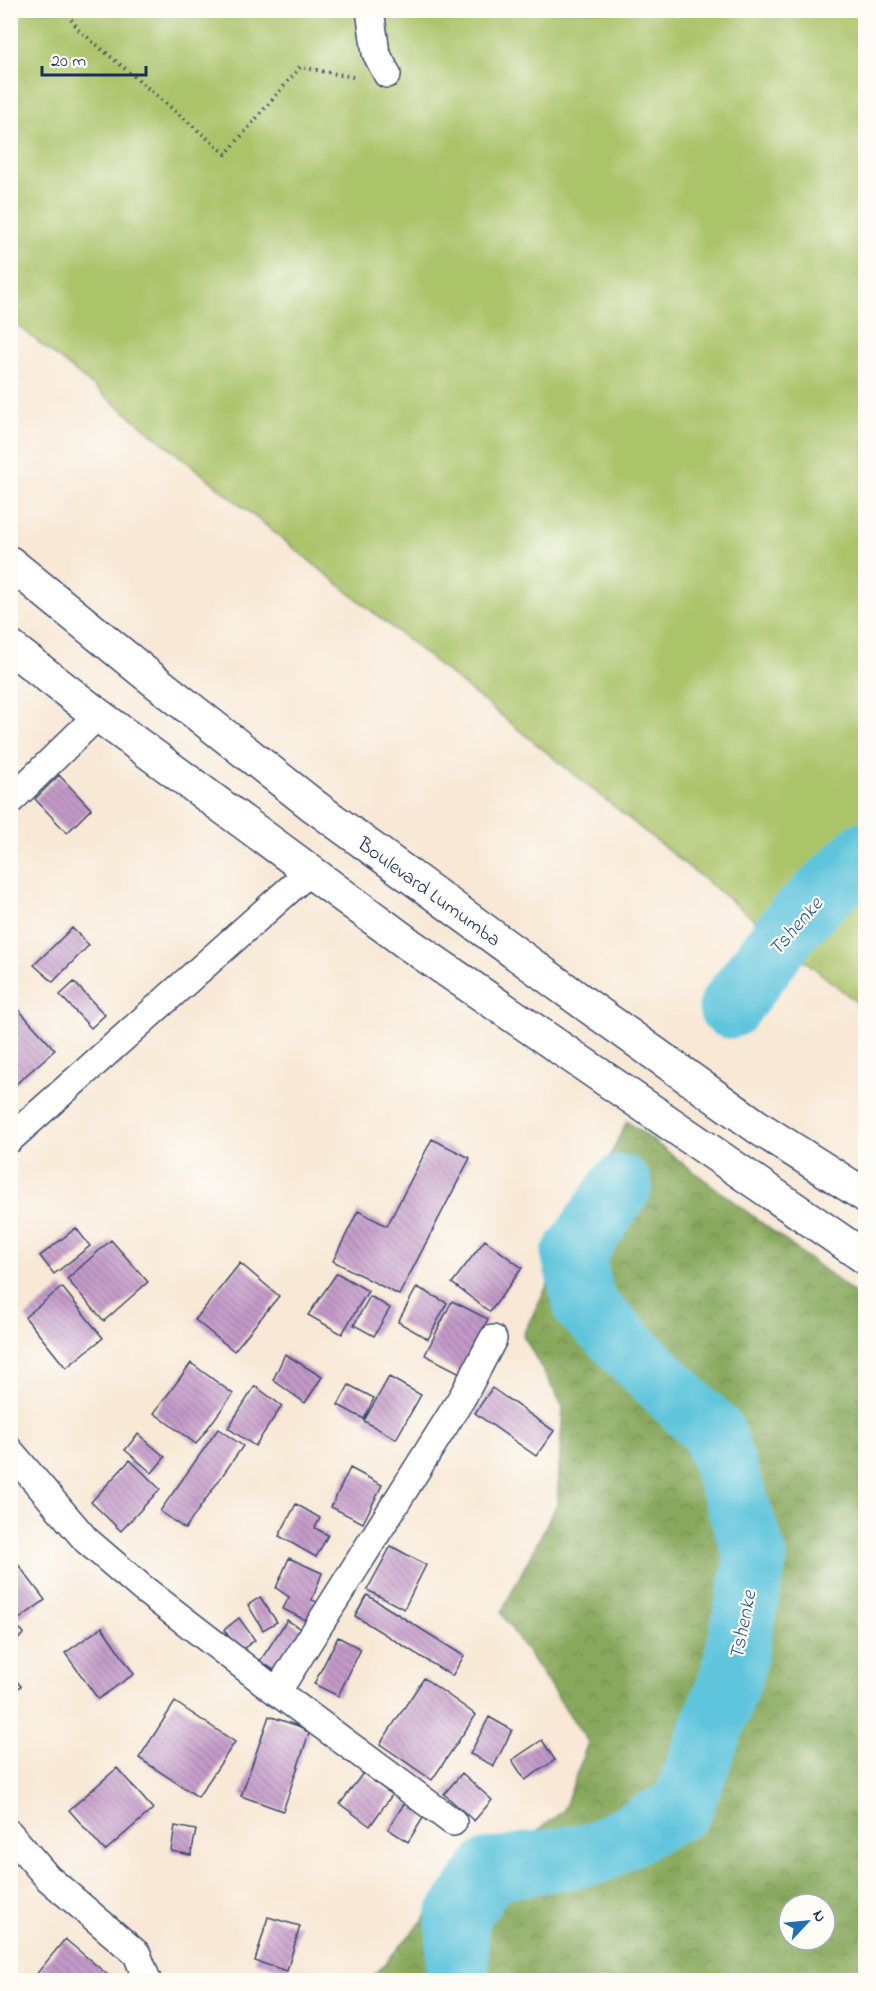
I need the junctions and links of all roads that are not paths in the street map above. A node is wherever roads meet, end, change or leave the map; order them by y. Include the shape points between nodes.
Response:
1 (370, 10) edge
2 (387, 74) road end
3 (10, 563) edge
4 (10, 647) edge
5 (98, 715) junction
6 (10, 801) edge
7 (309, 872) junction
8 (10, 1139) edge
9 (866, 1196) edge
10 (866, 1258) edge
11 (493, 1339) dead end
12 (10, 1451) edge
13 (277, 1692) junction
14 (453, 1822) dead end
15 (10, 1834) edge
16 (147, 1980) edge

1 - 2 street via 376,53
3 - 9 highway, Boulevard Lumumba via 314,806 762,1130
4 - 5 highway
5 - 6 street
5 - 7 highway
7 - 8 street
7 - 10 highway
11 - 13 street via 463,1396
12 - 13 street via 86,1540
13 - 14 street
15 - 16 street via 48,1878 137,1954

